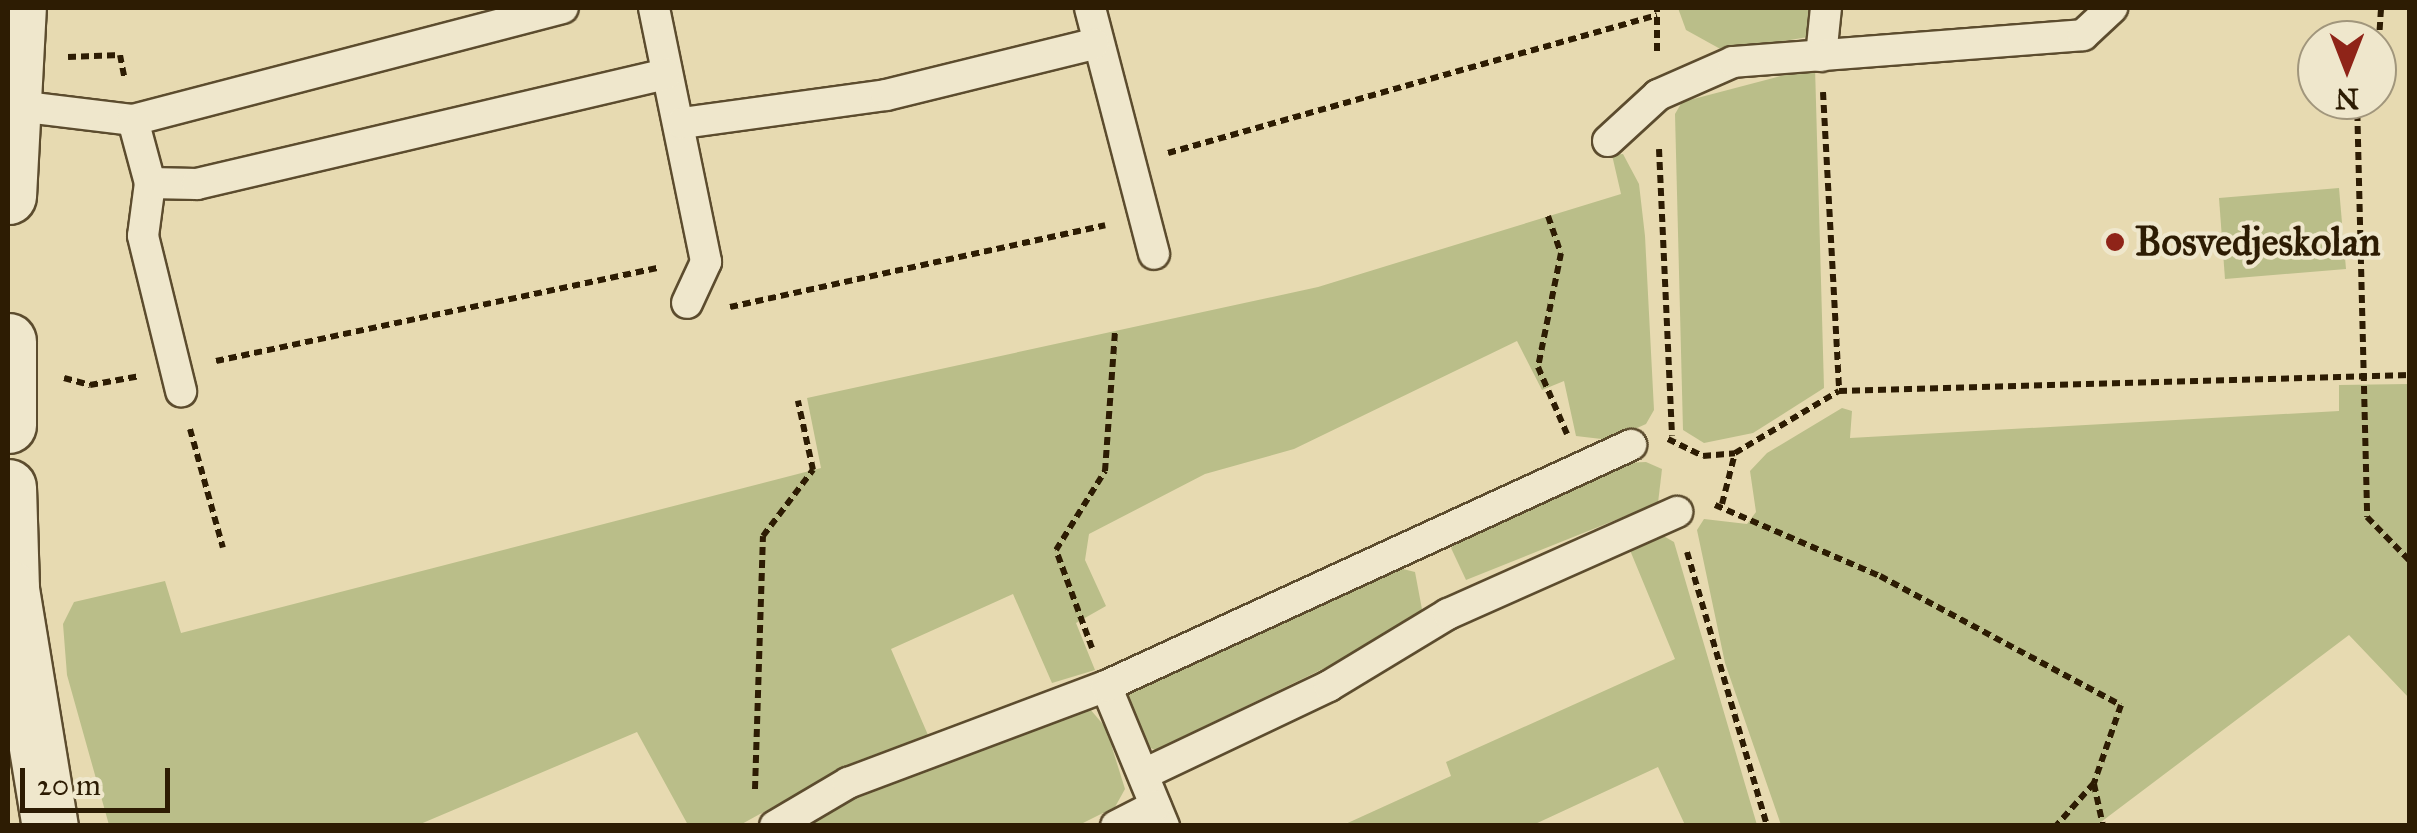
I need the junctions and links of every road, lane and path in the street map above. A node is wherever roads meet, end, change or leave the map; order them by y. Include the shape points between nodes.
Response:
1 (18, 8) edge
2 (563, 8) edge
3 (654, 8) edge
4 (1090, 8) edge
5 (1826, 8) edge
6 (2112, 8) edge
7 (1657, 11) edge
8 (1094, 44) junction
9 (1821, 56) junction
10 (46, 58) dead end
11 (666, 74) junction
12 (126, 88) dead end
13 (1658, 95) junction
14 (10, 106) edge
15 (133, 120) junction
16 (2359, 120) edge
17 (682, 123) junction
18 (1608, 141) dead end
19 (1131, 180) junction
20 (150, 184) junction
21 (8, 196) edge
22 (1548, 216) dead end
23 (1154, 254) dead end
24 (691, 293) junction
25 (1115, 332) dead end
26 (8, 340) edge
27 (2369, 375) junction
28 (2410, 375) edge
29 (64, 378) dead end
30 (179, 380) junction
31 (1839, 391) junction
32 (798, 400) dead end
33 (8, 425) edge
34 (1672, 439) junction
35 (1631, 444) dead end
36 (1735, 453) junction
37 (197, 456) dead end
38 (1580, 466) junction
39 (8, 487) edge
40 (1722, 504) junction
41 (1678, 512) junction
42 (222, 548) dead end
43 (2410, 561) edge
44 (1106, 686) junction
45 (1144, 774) junction
46 (2094, 783) junction
47 (754, 801) dead end
48 (1160, 816) edge
49 (50, 826) edge
50 (775, 826) edge
51 (1116, 826) edge
52 (1767, 826) edge
53 (2056, 826) edge
54 (2102, 826) edge

1 - 14 street
2 - 15 lane
3 - 11 lane
4 - 8 lane
5 - 9 lane
6 - 9 lane via 2082,35
7 - 13 path
7 - 19 path via 1225,143 1148,156
8 - 17 lane via 886,95
8 - 19 lane
9 - 13 lane via 1733,62
9 - 31 path
10 - 12 path via 120,55
11 - 17 lane
11 - 20 lane via 197,184
13 - 18 lane
13 - 34 path
14 - 15 lane
14 - 21 street
15 - 20 lane
16 - 27 path
17 - 24 lane via 706,262
19 - 23 lane
19 - 24 path via 1122,209 1098,232 734,310
20 - 30 lane via 144,236
22 - 38 path via 1561,253 1538,368
24 - 30 path via 657,267
25 - 44 path via 1105,471 1056,550
26 - 33 street
27 - 28 path
27 - 31 path
27 - 43 path via 2367,518
29 - 30 path via 90,385
31 - 36 path
32 - 47 path via 813,470 763,536 768,601
34 - 36 path via 1703,456
34 - 41 path
35 - 38 lane
36 - 40 path
37 - 42 path
38 - 44 lane
39 - 49 street via 11,589
40 - 41 path
40 - 46 path via 1880,576 2121,705
41 - 45 lane via 1448,614 1329,686
41 - 52 path via 1719,686
44 - 45 lane
44 - 50 lane via 848,783
45 - 48 lane
46 - 53 path
46 - 54 path
48 - 51 lane

